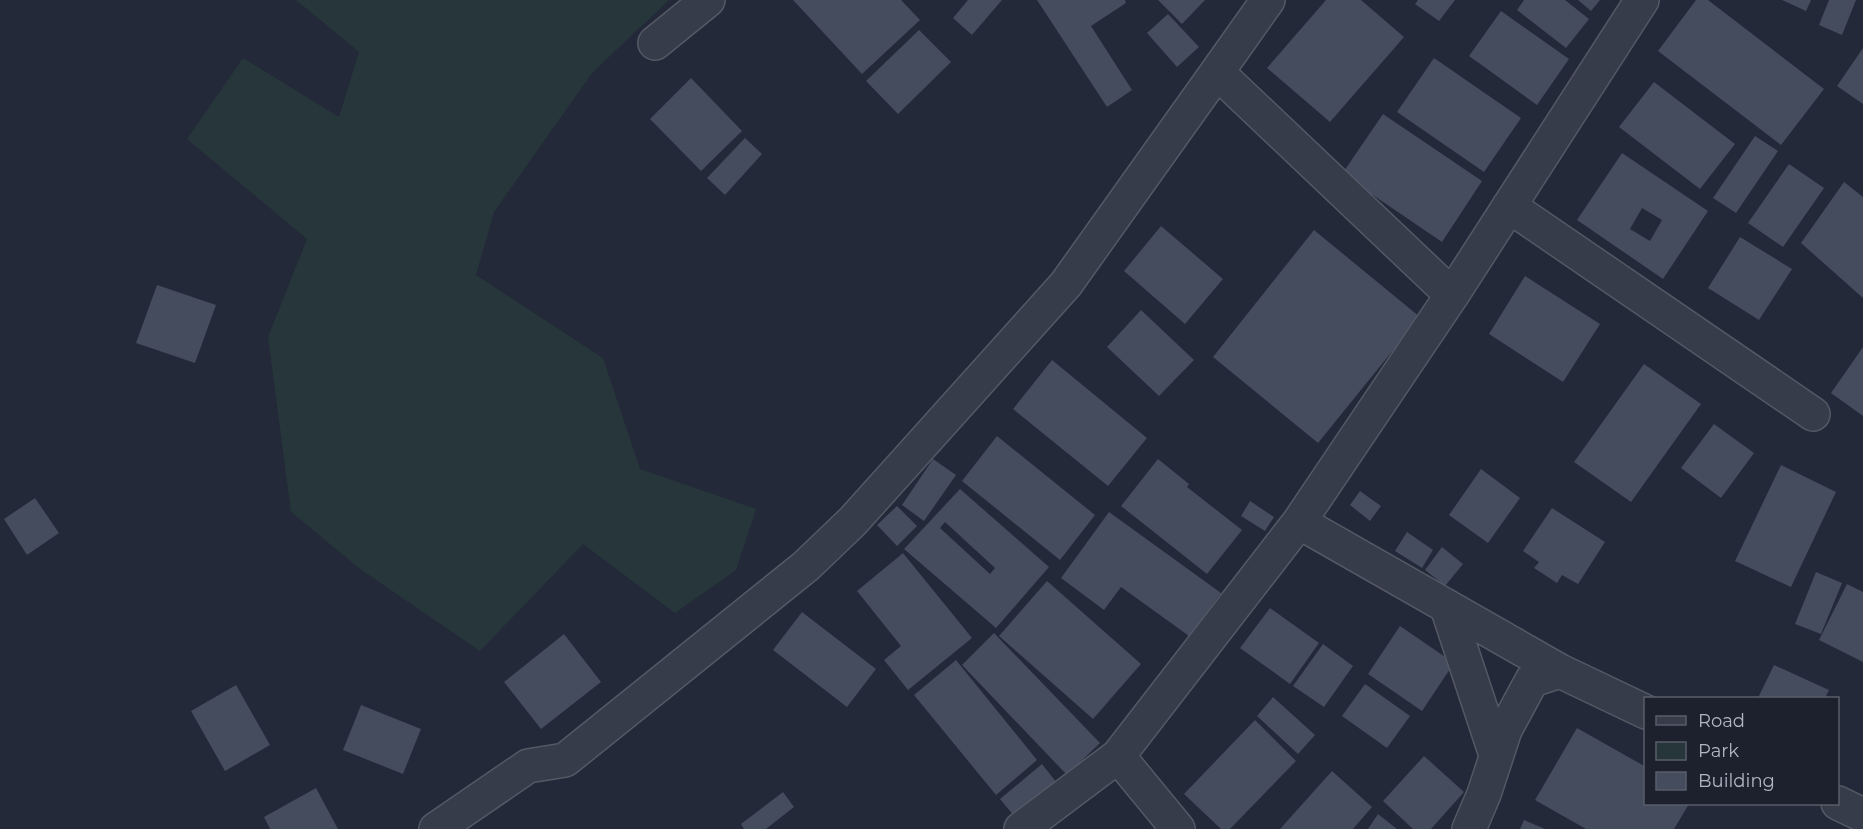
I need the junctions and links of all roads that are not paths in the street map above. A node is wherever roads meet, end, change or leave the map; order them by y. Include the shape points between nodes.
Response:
1 (708, 0) edge
2 (1268, 0) edge
3 (1642, 0) edge
4 (655, 44) dead end
5 (1217, 72) junction
6 (1509, 206) junction
7 (1452, 295) junction
8 (1814, 414) dead end
9 (1299, 522) junction
10 (1447, 608) junction
11 (1560, 671) junction
12 (1644, 711) edge
13 (1496, 755) junction
14 (1118, 756) junction
15 (1839, 803) edge
16 (1863, 815) edge
17 (436, 829) edge
18 (1021, 829) edge
19 (1178, 829) edge
20 (1469, 829) edge

1 - 4 street
2 - 5 street
3 - 6 street
5 - 7 street
5 - 17 street via 1066,284 853,521 806,566 565,760 528,766
6 - 7 street
6 - 8 street
7 - 9 street
9 - 10 street
9 - 14 street
10 - 11 street
10 - 13 street
11 - 12 street
11 - 13 street via 1533,680 1504,730
13 - 20 street
14 - 18 street
14 - 19 street
15 - 16 street

